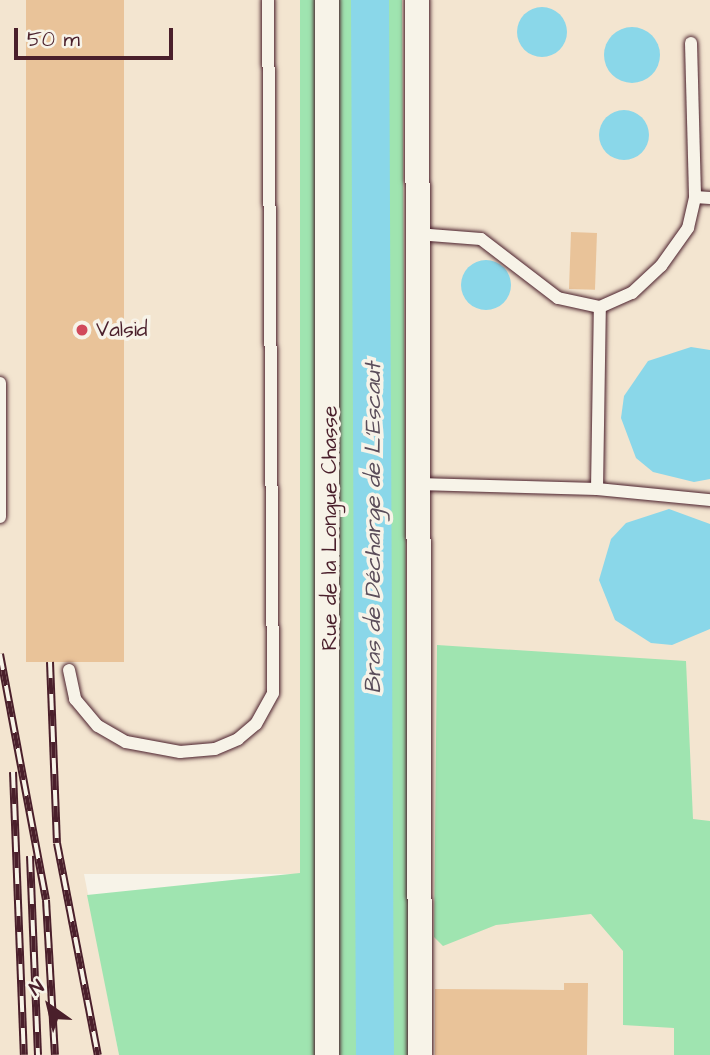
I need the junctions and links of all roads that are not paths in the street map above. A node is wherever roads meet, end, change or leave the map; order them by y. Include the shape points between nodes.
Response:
1 (268, 0) edge
2 (327, 0) edge
3 (417, 0) edge
4 (691, 43) dead end
5 (695, 197) junction
6 (710, 198) edge
7 (416, 234) junction
8 (600, 307) junction
9 (0, 383) edge
10 (418, 484) junction
11 (597, 488) junction
12 (710, 500) edge
13 (0, 517) edge
14 (69, 670) dead end
15 (327, 1055) edge
16 (420, 1055) edge

1 - 14 lane via 273,693 256,724 238,738 215,749 180,752 125,742 98,726 75,699
2 - 15 street, Rue de la Longue Chasse
3 - 7 street
4 - 5 lane
5 - 6 lane
5 - 8 lane via 688,228 661,266 632,293
7 - 8 lane via 481,239 558,298
7 - 10 street
8 - 11 lane
9 - 13 lane
10 - 11 lane
10 - 16 street
11 - 12 lane

